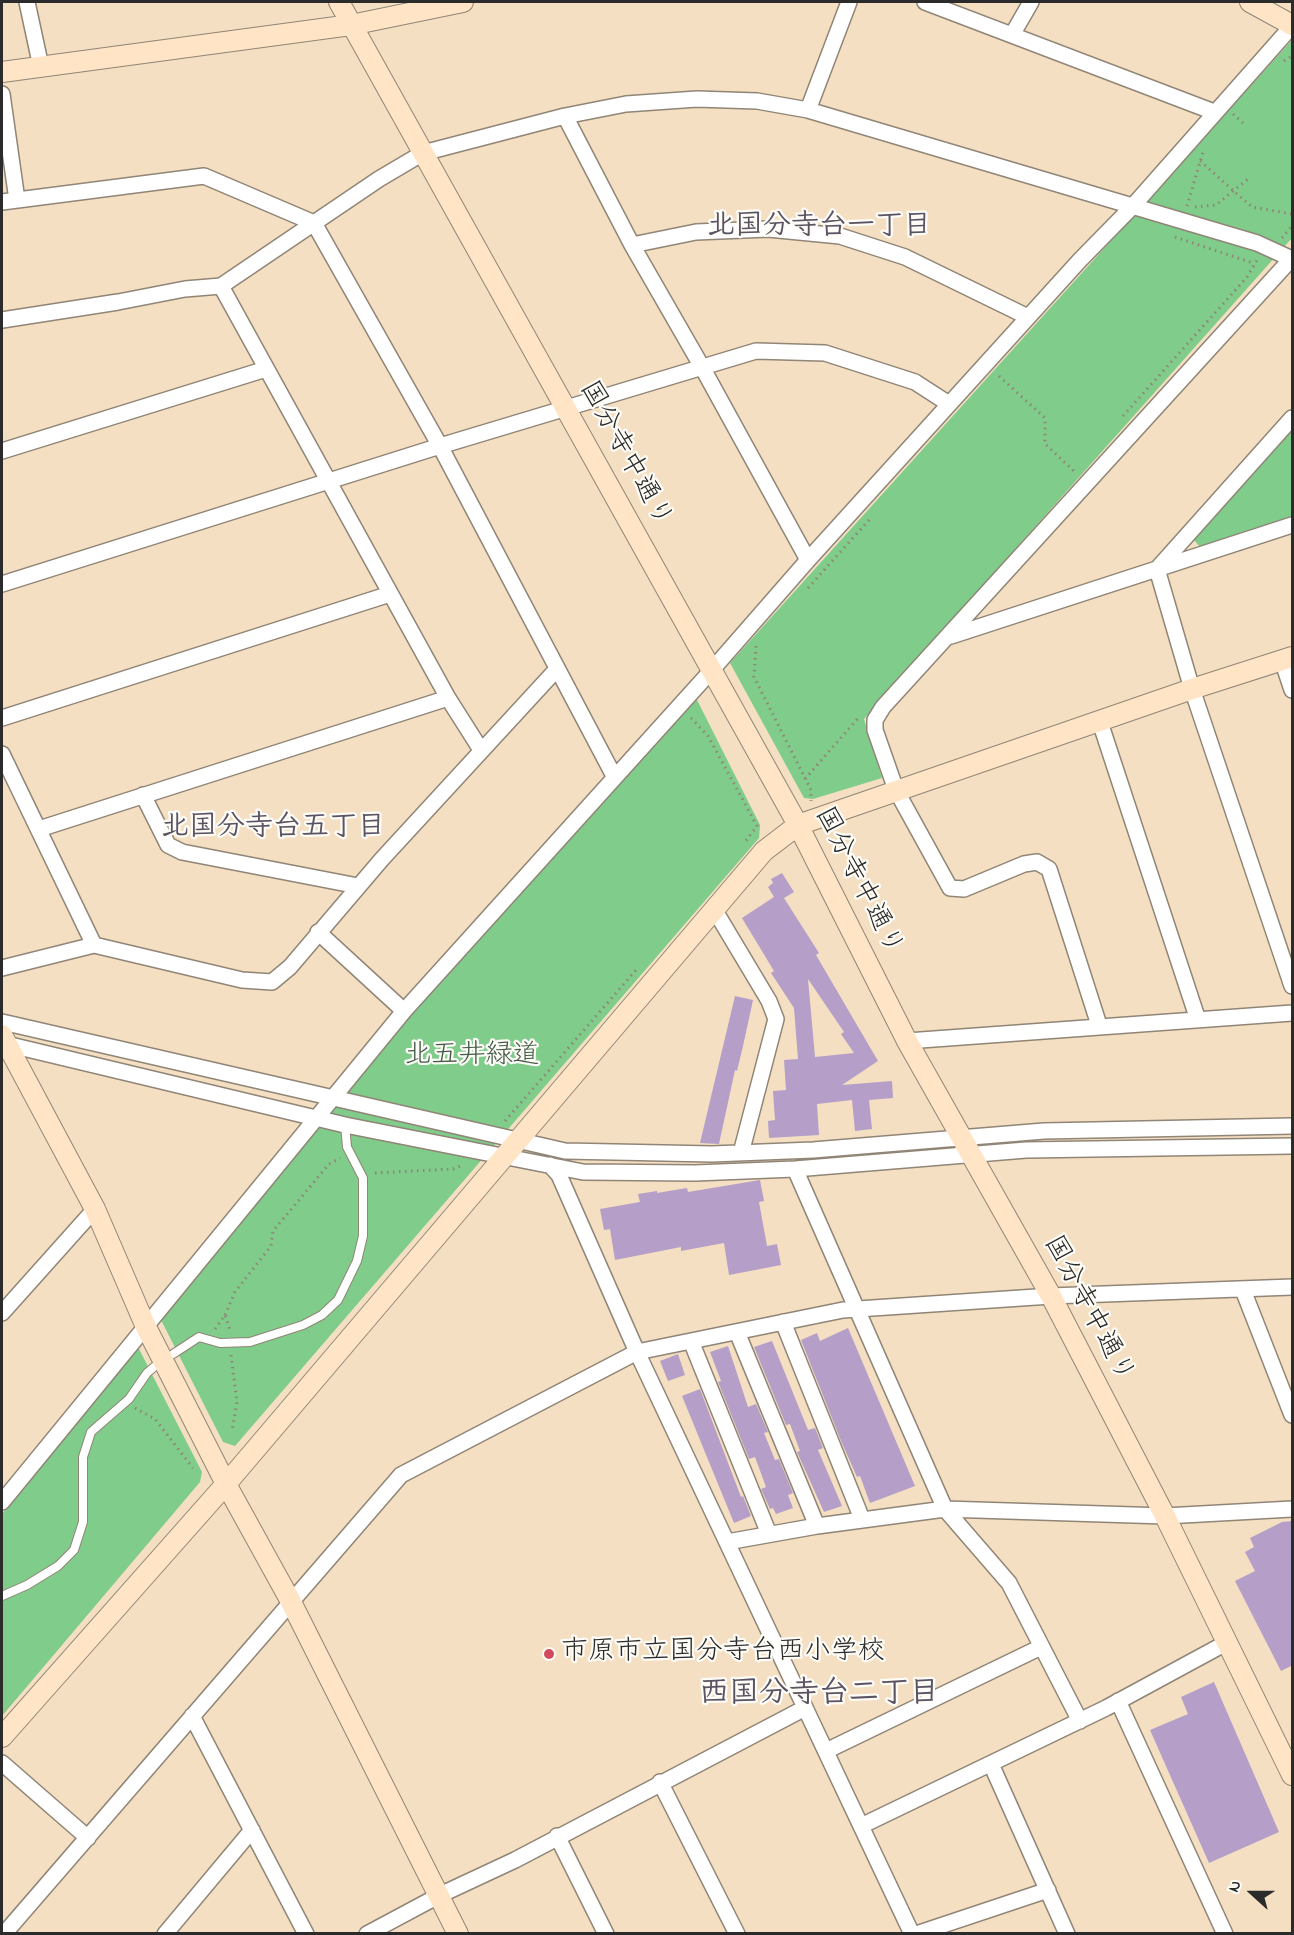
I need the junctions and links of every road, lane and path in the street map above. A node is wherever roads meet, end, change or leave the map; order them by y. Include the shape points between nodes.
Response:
1 (27, 2) edge
2 (339, 2) edge
3 (463, 2) edge
4 (849, 2) edge
5 (925, 2) edge
6 (1031, 2) edge
7 (1250, 2) edge
8 (351, 26) junction
9 (1293, 26) edge
10 (1012, 35) junction
11 (1293, 56) edge
12 (1276, 66) dead end
13 (40, 67) junction
14 (2, 72) edge
15 (2, 94) edge
16 (1240, 105) dead end
17 (808, 110) junction
18 (565, 116) junction
19 (1220, 116) junction
20 (1203, 151) dead end
21 (423, 153) junction
22 (1200, 161) junction
23 (1248, 179) dead end
24 (1235, 192) junction
25 (18, 200) junction
26 (2, 202) edge
27 (1187, 206) junction
28 (1132, 207) junction
29 (1293, 214) edge
30 (1181, 222) junction
31 (314, 223) junction
32 (1166, 235) dead end
33 (632, 245) junction
34 (1292, 258) edge
35 (1253, 263) dead end
36 (221, 286) junction
37 (1028, 317) junction
38 (2, 320) edge
39 (702, 367) junction
40 (266, 369) junction
41 (999, 376) dead end
42 (949, 404) junction
43 (567, 407) junction
44 (1293, 418) edge
45 (440, 446) junction
46 (2, 451) edge
47 (1074, 471) dead end
48 (327, 482) junction
49 (1293, 525) edge
50 (808, 560) junction
51 (1157, 569) junction
52 (2, 584) edge
53 (390, 594) junction
54 (948, 637) junction
55 (756, 646) dead end
56 (1287, 659) edge
57 (556, 670) junction
58 (711, 671) junction
59 (1192, 689) junction
60 (1293, 690) edge
61 (448, 698) junction
62 (679, 706) junction
63 (2, 718) edge
64 (1100, 722) junction
65 (481, 750) junction
66 (2, 754) edge
67 (614, 776) junction
68 (896, 790) junction
69 (143, 795) junction
70 (811, 802) dead end
71 (798, 825) junction
72 (39, 829) junction
73 (741, 849) dead end
74 (358, 885) junction
75 (714, 909) junction
76 (318, 932) junction
77 (94, 945) junction
78 (643, 962) dead end
79 (2, 968) edge
80 (1293, 986) edge
81 (404, 1011) junction
82 (1293, 1013) edge
83 (1198, 1020) junction
84 (2, 1022) edge
85 (1099, 1025) junction
86 (4, 1041) edge
87 (907, 1041) junction
88 (331, 1098) junction
89 (316, 1117) junction
90 (505, 1121) dead end
91 (345, 1125) junction
92 (1293, 1126) edge
93 (960, 1136) junction
94 (518, 1140) junction
95 (1293, 1146) edge
96 (350, 1153) junction
97 (741, 1153) junction
98 (972, 1154) junction
99 (503, 1157) junction
100 (471, 1162) dead end
101 (550, 1166) junction
102 (795, 1169) junction
103 (361, 1174) junction
104 (95, 1209) junction
105 (1293, 1287) edge
106 (1244, 1290) junction
107 (1051, 1296) junction
108 (860, 1310) junction
109 (2, 1313) edge
110 (225, 1315) junction
111 (783, 1322) junction
112 (146, 1327) junction
113 (737, 1332) junction
114 (208, 1338) junction
115 (691, 1341) junction
116 (229, 1342) junction
117 (638, 1352) junction
118 (173, 1354) dead end
119 (154, 1368) dead end
120 (1286, 1380) edge
121 (125, 1403) junction
122 (1293, 1415) edge
123 (232, 1431) dead end
124 (193, 1468) dead end
125 (226, 1484) junction
126 (2, 1502) edge
127 (945, 1509) junction
128 (1293, 1509) edge
129 (1165, 1516) junction
130 (862, 1519) junction
131 (817, 1526) junction
132 (769, 1534) junction
133 (727, 1542) junction
134 (2, 1596) edge
135 (290, 1600) junction
136 (1226, 1643) junction
137 (1041, 1647) junction
138 (1118, 1701) junction
139 (805, 1708) junction
140 (192, 1716) junction
141 (1080, 1721) junction
142 (2, 1737) edge
143 (826, 1751) junction
144 (2, 1763) edge
145 (991, 1764) junction
146 (1293, 1775) edge
147 (660, 1782) junction
148 (861, 1826) junction
149 (252, 1830) junction
150 (557, 1836) junction
151 (88, 1838) junction
152 (1048, 1890) junction
153 (440, 1895) junction
154 (4, 1934) edge
155 (165, 1934) edge
156 (306, 1934) edge
157 (367, 1934) edge
158 (458, 1934) edge
159 (606, 1934) edge
160 (737, 1934) edge
161 (914, 1934) edge
162 (1067, 1934) edge
163 (1224, 1934) edge

1 - 13 street
2 - 8 street, 国分寺中通り
3 - 8 street
4 - 17 street
5 - 10 street
6 - 10 street
7 - 9 street
8 - 13 street
8 - 21 street, 国分寺中通り
9 - 19 street
10 - 19 street
11 - 12 path
13 - 14 street
15 - 25 street
16 - 19 path
17 - 18 street via 757,101 697,99 626,104
17 - 28 street
18 - 21 street
18 - 33 street
19 - 28 street
20 - 22 path
21 - 31 street
21 - 43 street, 国分寺中通り
22 - 24 path
22 - 27 path
23 - 24 path
24 - 27 path via 1216,205
24 - 29 path via 1252,207
25 - 26 street
25 - 31 street via 204,176
27 - 30 path
28 - 30 street
28 - 37 street
30 - 34 street via 1257,243
31 - 36 street
31 - 45 street
32 - 35 path
33 - 37 street via 696,232 768,229 840,236 905,257
33 - 39 street
34 - 54 street
36 - 38 street
36 - 40 street
37 - 42 street
39 - 42 street via 756,351 825,352 915,382
39 - 43 street
39 - 50 street
40 - 46 street
40 - 48 street
41 - 47 path via 1045,418 1045,444
42 - 50 street
43 - 45 street
43 - 58 street, 国分寺中通り
44 - 51 street
45 - 48 street
45 - 57 street
48 - 52 street
48 - 53 street
49 - 51 street
50 - 58 street
51 - 54 street
51 - 59 street
53 - 61 street
53 - 63 street
54 - 68 street via 875,720
55 - 70 path via 754,677 811,790
56 - 59 street
56 - 60 street
57 - 65 street
57 - 67 street
58 - 62 street
58 - 71 street, 国分寺中通り
59 - 64 street
59 - 80 street
61 - 65 street
61 - 69 street
62 - 67 street
62 - 73 path via 708,736 757,826
64 - 68 street
64 - 83 street
65 - 74 street
66 - 72 street
67 - 81 street
68 - 71 street
68 - 85 street via 950,888 964,889 1024,864 1037,862 1049,869
69 - 72 street
69 - 74 street via 168,845 182,852
71 - 75 street via 765,850
71 - 87 street, 国分寺中通り
72 - 77 street
74 - 76 street
75 - 94 street
75 - 97 street via 776,1019
76 - 77 street via 290,967 272,981 242,980
76 - 81 street
77 - 79 street
78 - 90 path
81 - 88 street
82 - 83 street
83 - 85 street
84 - 88 street
85 - 87 street
86 - 89 street
86 - 104 street
87 - 93 street, 国分寺中通り
88 - 89 street
88 - 94 street
89 - 91 street
89 - 112 street
91 - 96 lane
91 - 99 street
92 - 93 street
93 - 97 street
93 - 98 street, 国分寺中通り
94 - 97 street via 576,1152
94 - 99 street
95 - 98 street
96 - 103 lane
96 - 110 path via 329,1164 273,1231 271,1246 235,1292
98 - 102 street
98 - 107 street, 国分寺中通り
99 - 101 street
99 - 125 street
100 - 103 path via 453,1169
101 - 102 street via 594,1172
101 - 117 street via 560,1174
102 - 108 street
103 - 116 lane via 363,1236 357,1261 338,1300 303,1325 250,1342
104 - 109 street
104 - 112 street
105 - 106 street
106 - 107 street
106 - 120 street
107 - 108 street
107 - 129 street, 国分寺中通り
108 - 111 street
108 - 127 street
110 - 114 path
110 - 116 path
111 - 113 street
111 - 130 street
112 - 125 street
112 - 126 street
113 - 115 street
113 - 131 street
114 - 116 lane
114 - 118 lane via 199,1337
115 - 117 street
115 - 132 street
116 - 123 path via 237,1402
117 - 133 street
117 - 135 street via 400,1475
119 - 121 lane
120 - 122 street
121 - 124 path via 155,1419
121 - 134 lane via 91,1432 83,1458 83,1522 74,1550 35,1581
125 - 135 street
125 - 142 street
127 - 129 street
127 - 130 street
127 - 137 street via 1009,1583
128 - 129 street
129 - 136 street, 国分寺中通り
130 - 131 street
131 - 132 street
132 - 133 street
133 - 139 street
135 - 140 street
135 - 153 street
136 - 138 street
136 - 146 street, 国分寺中通り
137 - 141 street
137 - 143 street
138 - 141 street
138 - 163 street
139 - 143 street
139 - 147 street
140 - 149 street
140 - 151 street
141 - 145 street
143 - 148 street
144 - 151 street
145 - 148 street
145 - 152 street
147 - 150 street
147 - 160 street
148 - 161 street
149 - 155 street
149 - 156 street
150 - 153 street
150 - 159 street
151 - 154 street
152 - 161 street
152 - 162 street
153 - 157 street
153 - 158 street

